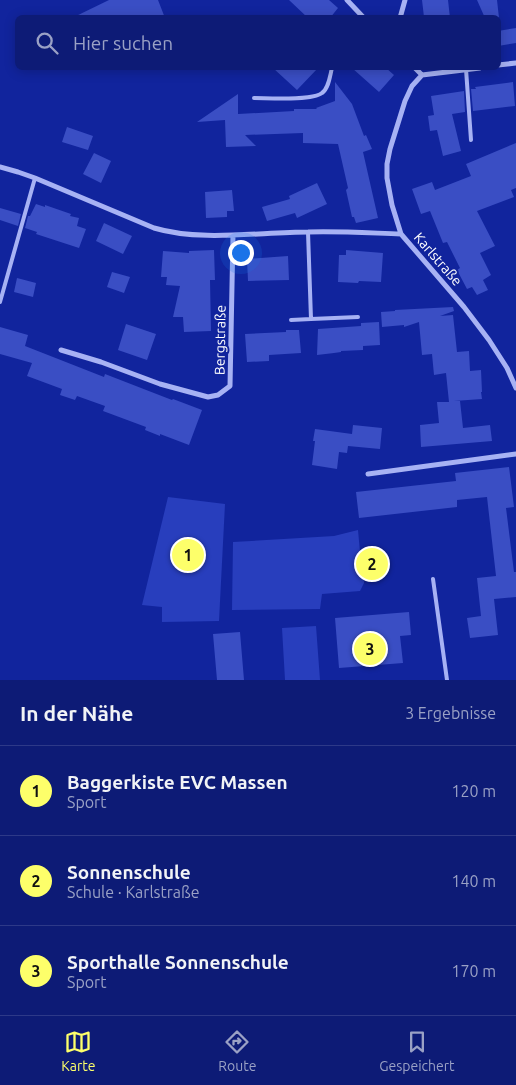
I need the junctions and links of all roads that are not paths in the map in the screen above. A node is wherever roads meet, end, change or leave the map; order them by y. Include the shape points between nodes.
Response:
1 (347, 0) edge
2 (405, 0) edge
3 (361, 15) edge
4 (401, 15) edge
5 (516, 63) edge
6 (501, 65) edge
7 (332, 70) edge
8 (417, 70) edge
9 (459, 70) edge
10 (466, 70) edge
11 (422, 75) junction
12 (254, 98) dead end
13 (471, 140) dead end
14 (0, 167) edge
15 (35, 178) junction
16 (308, 232) junction
17 (401, 234) junction
18 (233, 235) junction
19 (0, 302) edge
20 (358, 317) dead end
21 (312, 319) junction
22 (291, 320) dead end
23 (61, 350) dead end
24 (516, 388) edge
25 (516, 454) edge
26 (368, 474) dead end
27 (433, 579) dead end
28 (447, 680) edge

1 - 3 street
2 - 4 street
5 - 6 street
7 - 12 lane via 322,93 310,98
8 - 11 street
9 - 11 street
10 - 13 lane
11 - 17 street, Karlstraße via 405,101 387,164 392,206
14 - 15 street
15 - 18 street via 154,228 186,235
15 - 19 lane
16 - 17 street
16 - 18 street
16 - 21 lane
17 - 24 street, Karlstraße via 489,340
18 - 23 street, Bergstraße via 230,386 218,395 208,397 160,384
20 - 21 lane
21 - 22 lane
25 - 26 street
27 - 28 lane

